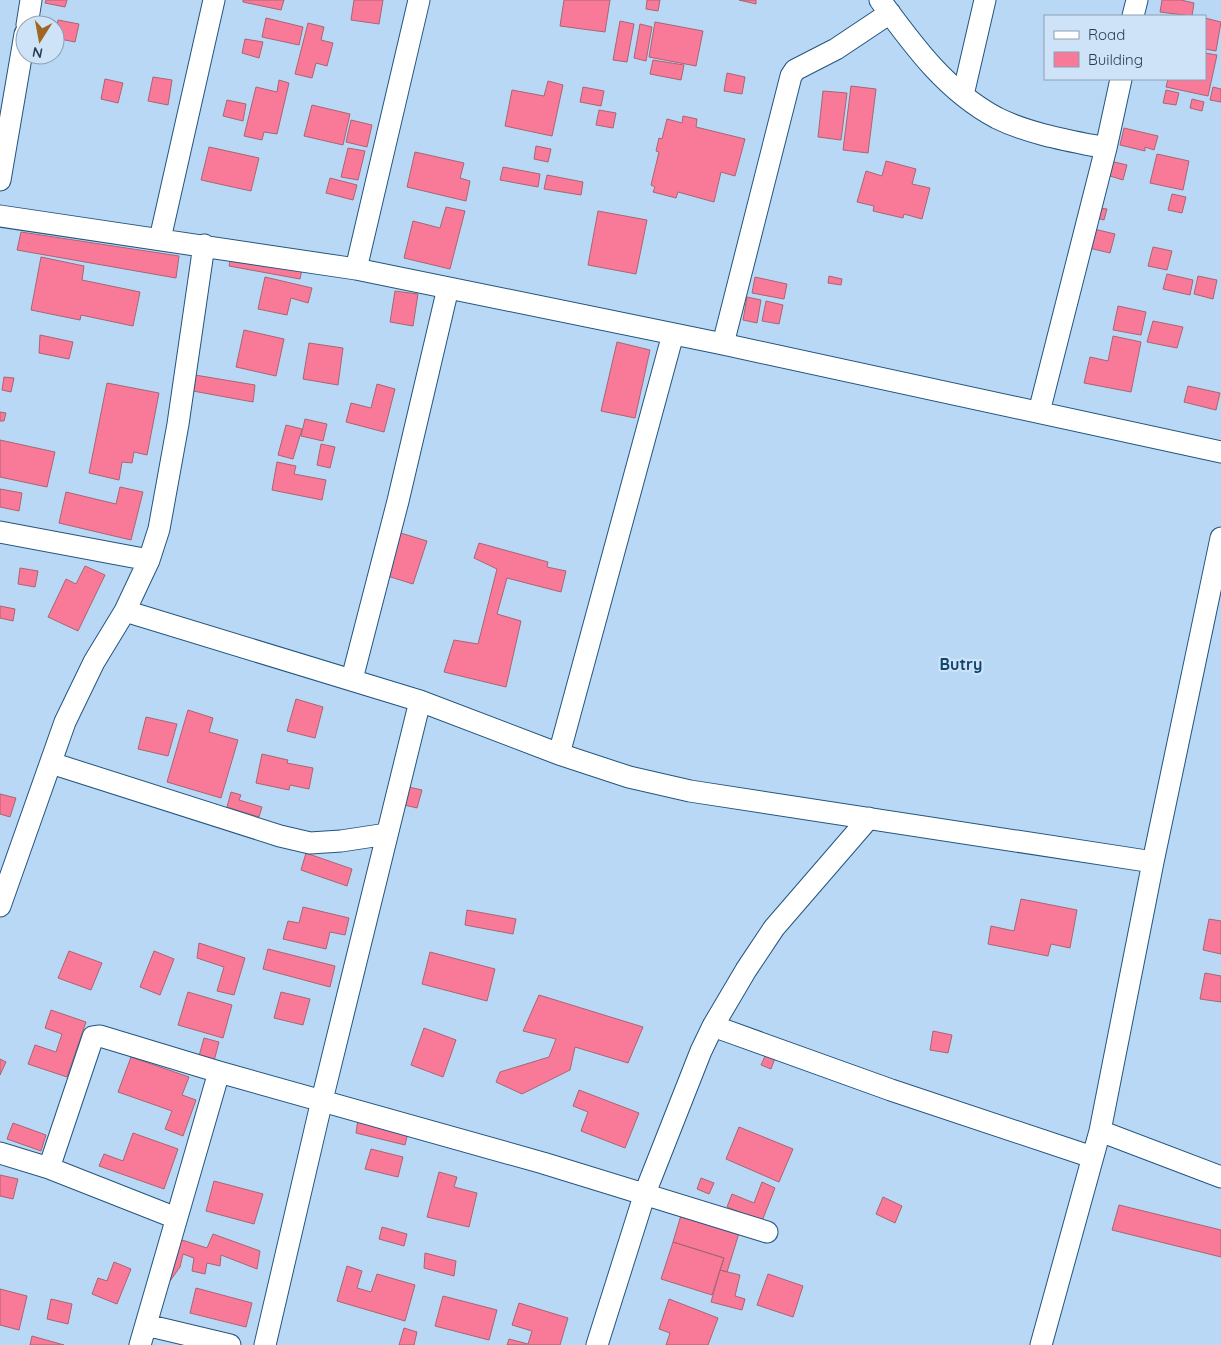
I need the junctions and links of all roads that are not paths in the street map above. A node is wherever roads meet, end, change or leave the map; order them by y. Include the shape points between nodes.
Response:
1 (31, 0) edge
2 (214, 0) edge
3 (419, 0) edge
4 (985, 0) edge
5 (1137, 0) edge
6 (885, 7) edge
7 (29, 15) edge
8 (1134, 15) edge
9 (20, 65) edge
10 (1121, 80) edge
11 (963, 95) junction
12 (1106, 148) junction
13 (0, 180) edge
14 (0, 216) edge
15 (160, 239) junction
16 (204, 245) junction
17 (356, 269) junction
18 (448, 288) junction
19 (674, 334) junction
20 (723, 344) junction
21 (1039, 412) junction
22 (1221, 452) edge
23 (0, 532) edge
24 (1221, 538) edge
25 (149, 560) junction
26 (125, 611) junction
27 (352, 679) junction
28 (420, 701) junction
29 (559, 754) junction
30 (51, 763) junction
31 (869, 818) junction
32 (387, 834) junction
33 (1154, 862) junction
34 (0, 906) edge
35 (713, 1026) junction
36 (219, 1072) junction
37 (322, 1100) junction
38 (1100, 1132) junction
39 (0, 1153) edge
40 (1092, 1157) junction
41 (49, 1168) junction
42 (1221, 1177) edge
43 (645, 1193) junction
44 (176, 1218) junction
45 (767, 1232) dead end
46 (146, 1325) junction
47 (140, 1345) edge
48 (230, 1345) edge
49 (265, 1345) edge
50 (597, 1345) edge
51 (1041, 1345) edge

1 - 7 street
2 - 15 street
3 - 17 street
4 - 11 street
5 - 8 street
6 - 11 street via 933,69
6 - 20 street via 836,49 795,70 791,76
9 - 13 street
10 - 12 street
11 - 12 street via 997,118 1029,130
12 - 21 street
14 - 15 street
15 - 16 street
16 - 17 street
16 - 25 street via 169,479
17 - 18 street
18 - 19 street
18 - 27 street
19 - 20 street
19 - 29 street
20 - 21 street
21 - 22 street
23 - 25 street
24 - 33 street
25 - 26 street
26 - 27 street
26 - 30 street via 79,690
27 - 28 street
28 - 29 street
28 - 32 street
29 - 31 street via 630,777 690,791
30 - 32 street via 310,843
30 - 34 street
31 - 33 street
31 - 35 street via 774,928
32 - 37 street
33 - 38 street
35 - 40 street
35 - 43 street
36 - 37 street
36 - 41 street via 94,1036
36 - 44 street
37 - 43 street
37 - 49 street
38 - 40 street
38 - 42 street
39 - 41 street
40 - 51 street
41 - 44 street
43 - 45 street
43 - 50 street
44 - 46 street
46 - 47 street
46 - 48 street

